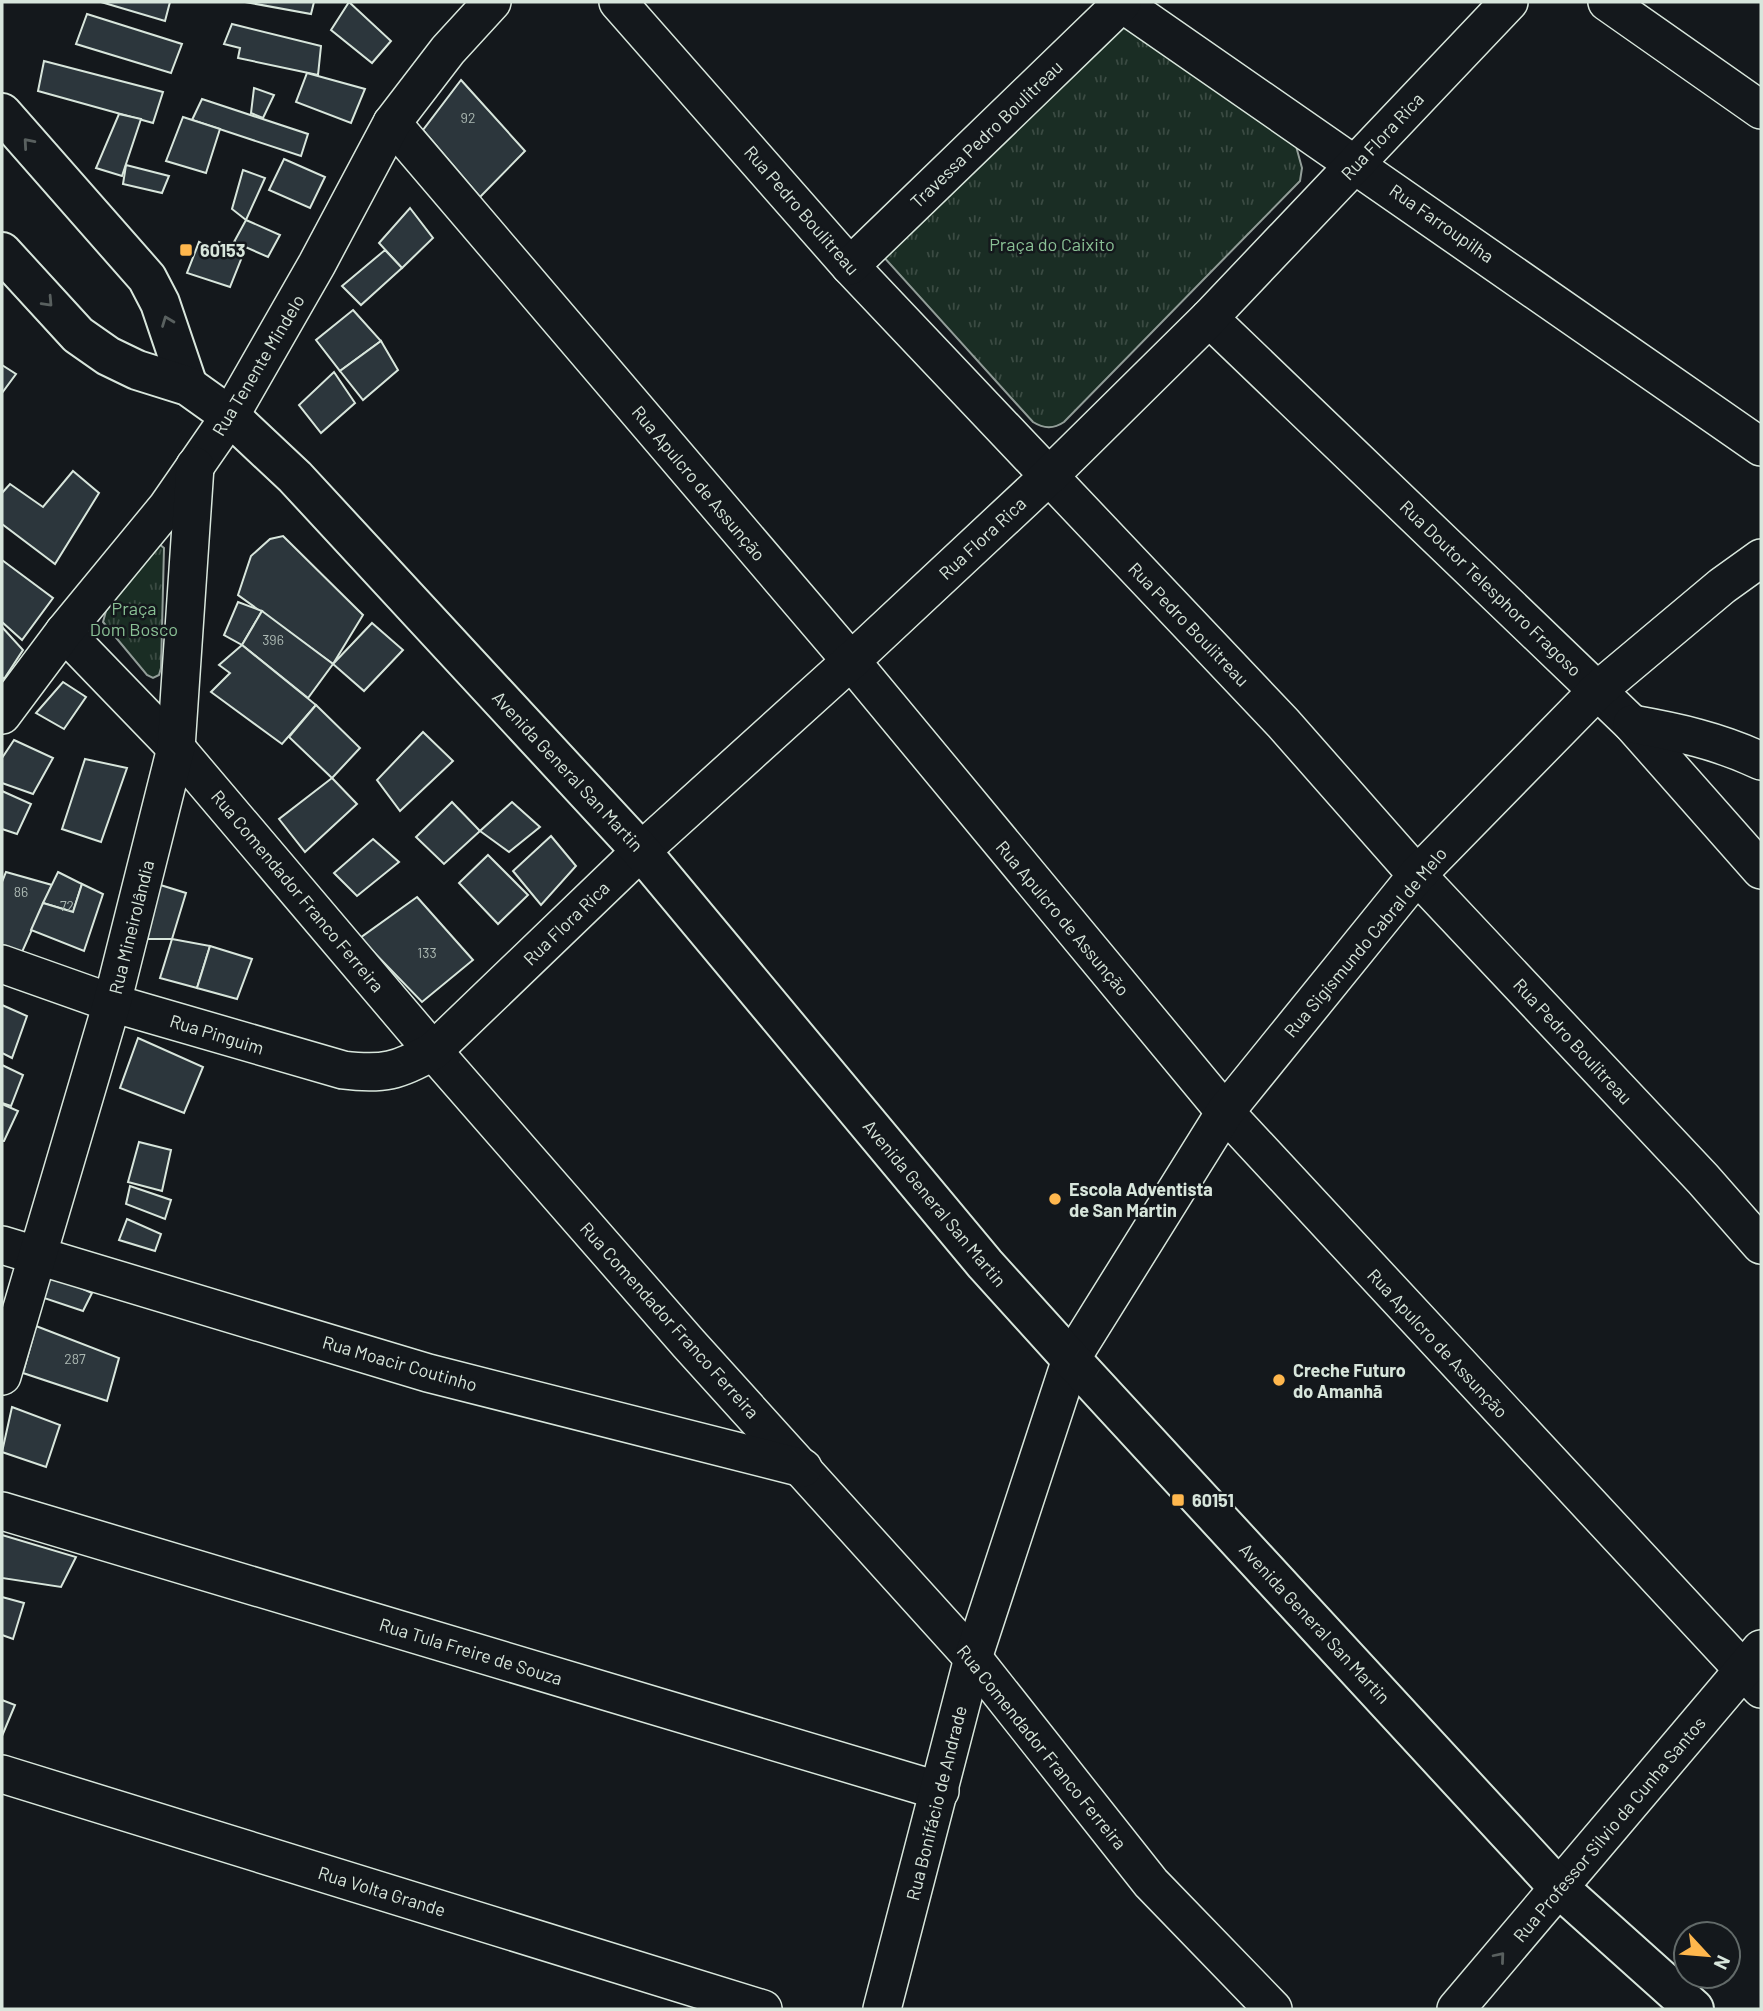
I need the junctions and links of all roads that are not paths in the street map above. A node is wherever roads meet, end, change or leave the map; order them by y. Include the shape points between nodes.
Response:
1 (492, 2) edge
2 (618, 2) edge
3 (1121, 2) edge
4 (1509, 2) edge
5 (1607, 2) edge
6 (1761, 110) edge
7 (2, 113) edge
8 (392, 123) junction
9 (1356, 163) junction
10 (850, 266) junction
11 (6, 267) edge
12 (1209, 318) junction
13 (188, 386) junction
14 (230, 416) junction
15 (1761, 447) edge
16 (195, 466) junction
17 (1049, 476) junction
18 (1761, 558) edge
19 (64, 632) junction
20 (851, 661) junction
21 (1598, 690) junction
22 (2, 715) edge
23 (1632, 724) junction
24 (176, 748) junction
25 (1761, 761) edge
26 (642, 850) junction
27 (1761, 870) edge
28 (1417, 875) junction
29 (2, 964) edge
30 (112, 1003) junction
31 (433, 1051) junction
32 (1225, 1112) junction
33 (2, 1245) edge
34 (1761, 1245) edge
35 (38, 1257) junction
36 (1071, 1359) junction
37 (2, 1376) edge
38 (803, 1468) junction
39 (2, 1511) edge
40 (973, 1658) junction
41 (1755, 1670) edge
42 (2, 1774) edge
43 (940, 1791) junction
44 (1559, 1887) junction
45 (763, 2009) edge
46 (882, 2009) edge
47 (1273, 2009) edge
48 (1456, 2009) edge
49 (1694, 2009) edge

1 - 8 street, Rua Tenente Mindelo
2 - 10 street, Rua Pedro Boulitreau
3 - 9 street, Rua Farroupilha
3 - 10 street, Travessa Pedro Boulitreau
4 - 9 street, Rua Flora Rica
5 - 6 street
13 -> 7 main road via 147,278
8 - 14 street, Rua Tenente Mindelo
8 - 20 street, Rua Apulcro de Assunção
9 - 12 street, Rua Flora Rica
9 - 15 street, Rua Farroupilha
10 - 17 street, Rua Pedro Boulitreau
11 -> 13 main road, Avenida General San Martin via 107,356
12 - 17 street, Rua Flora Rica
12 - 21 street, Rua Doutor Telesphoro Fragoso
13 - 14 main road, Avenida General San Martin
14 - 16 street, Rua Tenente Mindelo
14 - 26 main road, Avenida General San Martin via 295,477
16 - 19 street, Rua Tenente Mindelo via 167,508
16 - 24 street, Rua Mineirolândia
17 - 20 street, Rua Flora Rica
17 - 28 street, Rua Pedro Boulitreau via 1283,723
18 - 21 street, Rua Sigismundo Cabral de Melo
19 - 22 street, Rua Tenente Mindelo
19 - 24 street, Rua Comendador Franco Ferreira
20 - 26 street, Rua Flora Rica
20 - 32 street, Rua Apulcro de Assunção
21 - 23 street, Rua Doutor Telesphoro Fragoso
21 - 28 street, Rua Sigismundo Cabral de Melo
23 - 25 street via 1719,743
23 - 27 street, Rua Doutor Telesphoro Fragoso
24 - 30 street, Rua Mineirolândia
24 - 31 street, Rua Comendador Franco Ferreira
26 - 31 street, Rua Flora Rica
26 - 36 main road, Avenida General San Martin via 985,1264
28 - 32 street, Rua Sigismundo Cabral de Melo
28 - 34 street, Rua Pedro Boulitreau
29 - 30 street, Rua Pinguim
30 - 31 street, Rua Pinguim via 344,1070 373,1074 403,1069
30 - 35 street, Rua Mineirolândia
31 - 38 street, Rua Comendador Franco Ferreira
32 - 36 street, Rua Sigismundo Cabral de Melo
32 - 41 street, Rua Apulcro de Assunção
33 - 35 street, Rua Moacir Coutinho
35 - 37 street, Rua Mineirolândia
35 - 38 street, Rua Moacir Coutinho via 428,1373
36 - 40 street, Rua Bonifácio de Andrade
36 - 44 main road, Avenida General San Martin
38 - 40 street, Rua Comendador Franco Ferreira
39 - 43 street, Rua Tula Freire de Souza
40 - 43 street, Rua Bonifácio de Andrade
40 - 47 street, Rua Comendador Franco Ferreira via 1150,1883
41 - 44 street, Rua Professor Silvio da Cunha Santos
42 - 45 street, Rua Volta Grande
43 - 46 street, Rua Bonifácio de Andrade
48 -> 44 street, Rua Professor Silvio da Cunha Santos
44 - 49 main road, Avenida General San Martin

